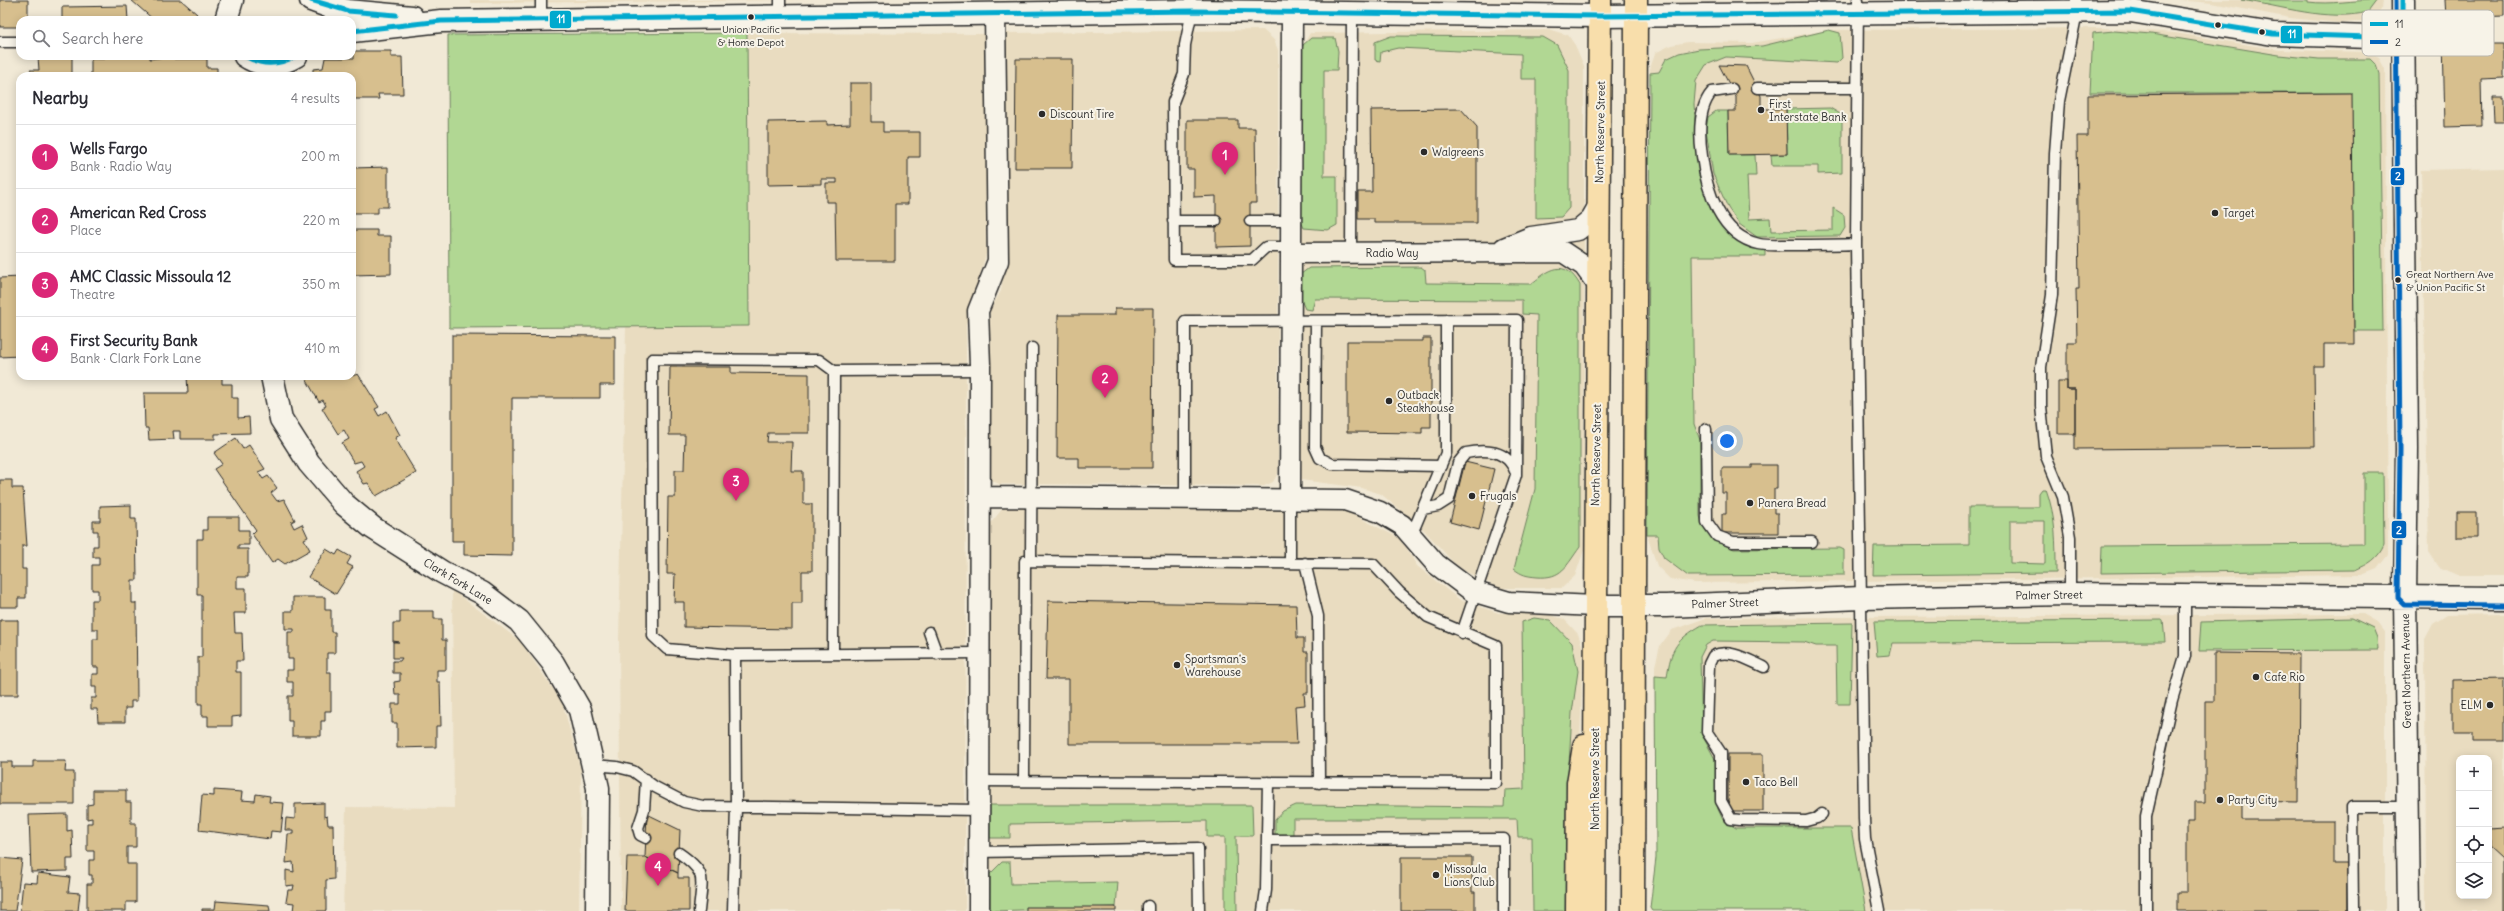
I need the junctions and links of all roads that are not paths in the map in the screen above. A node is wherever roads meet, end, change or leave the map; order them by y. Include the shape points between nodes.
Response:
1 (310, 0) edge
2 (995, 6) edge
3 (1192, 6) edge
4 (2076, 6) edge
5 (1858, 7) edge
6 (780, 8) edge
7 (1600, 8) edge
8 (1636, 8) edge
9 (541, 10) edge
10 (1292, 13) junction
11 (1352, 13) junction
12 (313, 16) edge
13 (441, 21) junction
14 (356, 31) edge
15 (2362, 37) edge
16 (0, 42) edge
17 (16, 42) edge
18 (2403, 56) edge
19 (252, 64) edge
20 (291, 64) edge
21 (1757, 88) dead end
22 (1857, 88) junction
23 (1732, 89) dead end
24 (1599, 205) junction
25 (1174, 221) junction
26 (1216, 221) dead end
27 (1250, 221) dead end
28 (1291, 221) junction
29 (1856, 244) junction
30 (1291, 250) junction
31 (1351, 253) junction
32 (1493, 253) junction
33 (1598, 285) junction
34 (1446, 320) junction
35 (1291, 321) junction
36 (1316, 321) junction
37 (1032, 348) dead end
38 (980, 370) junction
39 (834, 371) junction
40 (273, 380) edge
41 (1706, 429) dead end
42 (1441, 466) junction
43 (1516, 475) junction
44 (980, 498) junction
45 (1031, 498) junction
46 (1185, 499) junction
47 (1290, 499) junction
48 (1423, 509) junction
49 (1411, 536) junction
50 (1812, 542) dead end
51 (1031, 561) junction
52 (1290, 563) junction
53 (1305, 563) junction
54 (1477, 593) junction
55 (2070, 594) junction
56 (2185, 594) junction
57 (2405, 597) junction
58 (1862, 598) junction
59 (2504, 598) edge
60 (1594, 606) junction
61 (1634, 607) junction
62 (928, 632) dead end
63 (1462, 633) junction
64 (978, 653) junction
65 (832, 654) junction
66 (937, 654) junction
67 (735, 655) junction
68 (1764, 667) dead end
69 (1595, 692) junction
70 (594, 765) junction
71 (646, 779) junction
72 (978, 781) junction
73 (1024, 781) junction
74 (1268, 782) junction
75 (1319, 783) junction
76 (736, 807) junction
77 (2409, 807) junction
78 (978, 810) junction
79 (1822, 814) dead end
80 (646, 838) dead end
81 (1267, 840) junction
82 (978, 852) junction
83 (679, 853) dead end
84 (597, 911) edge
85 (699, 911) edge
86 (733, 911) edge
87 (979, 911) edge
88 (1199, 911) edge
89 (1263, 911) edge
90 (1504, 911) edge
91 (1577, 911) edge
92 (1594, 911) edge
93 (1634, 911) edge
94 (1879, 911) edge
95 (2146, 911) edge
96 (2353, 911) edge
97 (2409, 911) edge

1 - 12 street
1 - 13 street via 348,11
2 - 3 street
2 - 6 street
2 - 38 street via 998,261 978,311
3 - 10 street
3 - 25 lane via 1185,45 1184,74 1173,102
4 - 5 street
4 - 15 street via 2273,34
4 - 55 lane via 2059,101 2055,153 2052,296 2041,367 2041,406 2046,456 2063,497 2070,537
5 - 8 street
5 - 22 lane
6 - 9 street
7 - 8 street
7 - 11 street
7 - 24 highway, North Reserve Street
8 - 61 highway
9 - 13 street
10 - 11 street
10 - 28 street
11 - 31 lane
13 - 14 street
16 - 17 lane
18 - 57 street, Great Northern Avenue via 2407,441
19 - 20 street
21 - 22 lane
22 - 29 lane
23 - 29 lane via 1712,92 1706,99 1702,111 1701,147 1704,177 1713,201 1726,223 1742,237 1759,244
24 - 32 street, Radio Way via 1591,219 1578,230 1531,238
24 - 33 highway, North Reserve Street
25 - 26 lane
25 - 30 lane via 1174,260 1252,260 1266,247
27 - 28 lane
28 - 30 street
29 - 58 lane
30 - 31 street, Radio Way
30 - 35 street
31 - 32 street, Radio Way
32 - 33 street, Radio Way via 1563,252 1584,266
33 - 60 highway, North Reserve Street
34 - 36 lane
34 - 42 lane via 1446,453
34 - 43 lane via 1517,320
35 - 36 lane
35 - 46 lane via 1185,321
35 - 47 street
36 - 42 lane via 1315,447 1320,458 1332,464
37 - 45 lane
38 - 39 lane
38 - 44 street
39 - 65 lane
39 - 67 lane via 819,360 652,359 653,636 667,649
40 - 70 street, Clark Fork Lane via 284,425 309,463 344,504 394,542 482,593 519,621 540,644 580,710
41 - 50 lane via 1707,522 1717,536 1733,542
42 - 48 lane
43 - 48 lane via 1512,462 1503,455 1478,451 1466,453 1458,463 1449,499 1438,506
43 - 54 lane
44 - 45 street
44 - 64 street
45 - 46 street
45 - 51 lane
46 - 47 street
47 - 49 street via 1345,500 1380,512 1402,525
47 - 52 lane
48 - 49 lane
49 - 54 street via 1436,564
51 - 52 lane
51 - 73 lane via 1025,561
52 - 53 lane
53 - 63 lane via 1373,564 1399,592 1428,617
53 - 75 lane via 1318,616
54 - 60 street via 1509,602
54 - 63 lane
55 - 56 street, Palmer Street
55 - 58 street, Palmer Street
56 - 57 street, Palmer Street
56 - 95 lane via 2185,656 2172,700 2146,816
57 - 59 street, Palmer Street
57 - 77 street, Great Northern Avenue
58 - 61 street, Palmer Street
58 - 94 lane via 1865,839
60 - 61 street, Palmer Street
60 - 69 highway, North Reserve Street
61 - 93 highway
62 - 66 lane
63 - 75 lane via 1496,646 1496,783
64 - 66 lane
64 - 72 street
65 - 66 lane
65 - 67 lane
67 - 76 lane
68 - 79 lane via 1740,656 1726,654 1713,656 1709,664 1707,732 1721,754 1721,801 1731,819 1806,821
69 - 91 highway via 1578,783
69 - 92 highway, North Reserve Street
70 - 71 lane via 617,766
70 - 84 street, Clark Fork Lane via 598,788
71 - 76 lane via 655,787 684,802 703,806
71 - 80 lane via 644,810 638,828 640,835
72 - 73 lane
72 - 78 street
73 - 74 lane
74 - 75 lane
74 - 81 lane
76 - 78 lane
76 - 86 lane
77 - 96 lane via 2352,807
77 - 97 street, Great Northern Avenue
78 - 82 street
81 - 89 lane
81 - 90 lane via 1504,839
82 - 87 street
82 - 88 lane via 1198,848
83 - 85 lane via 697,865 702,881

